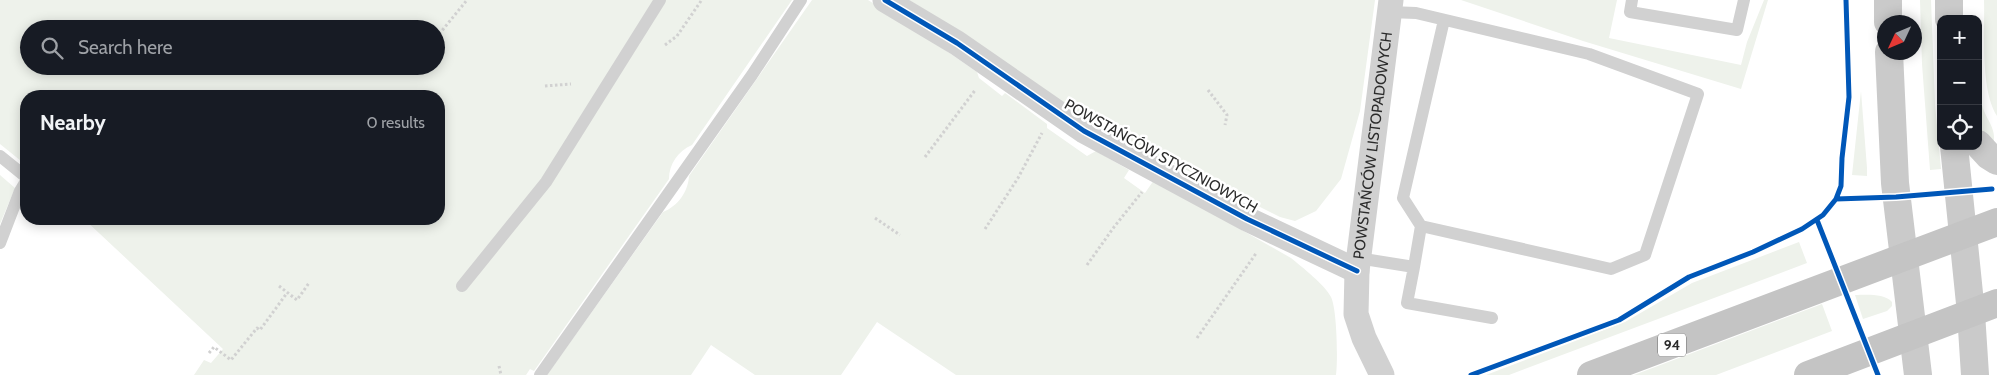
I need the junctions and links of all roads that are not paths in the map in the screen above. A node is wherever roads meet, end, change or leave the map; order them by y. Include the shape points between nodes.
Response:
1 (660, 0) edge
2 (801, 0) edge
3 (885, 0) edge
4 (1632, 0) edge
5 (1744, 0) edge
6 (1888, 0) edge
7 (1949, 0) edge
8 (1390, 6) edge
9 (1888, 15) edge
10 (1949, 15) edge
11 (1444, 20) junction
12 (1889, 60) edge
13 (1982, 148) edge
14 (1954, 150) edge
15 (0, 156) edge
16 (1997, 161) edge
17 (20, 172) edge
18 (20, 191) edge
19 (1997, 222) edge
20 (1421, 226) junction
21 (1962, 236) junction
22 (0, 242) edge
23 (1903, 258) junction
24 (1358, 264) junction
25 (1414, 267) junction
26 (462, 286) dead end
27 (1997, 303) edge
28 (1971, 313) junction
29 (1492, 318) dead end
30 (1913, 335) junction
31 (540, 375) edge
32 (1382, 375) edge
33 (1591, 375) edge
34 (1808, 375) edge
35 (1918, 375) edge
36 (1975, 375) edge

1 - 26 lane via 546,182
2 - 31 lane via 756,70
3 - 24 street, POWSTAŃCÓW STYCZNIOWYCH via 992,67 1084,131 1271,231
4 - 5 lane via 1630,12 1737,30
6 - 9 street
7 - 10 street
8 - 11 lane
8 - 24 street, POWSTAŃCÓW LISTOPADOWYCH
11 - 20 lane via 1403,198
11 - 20 lane via 1589,54 1698,94 1645,255 1611,269
12 - 23 street via 1893,166
13 - 16 street
14 - 21 street
15 - 17 lane
18 - 22 lane
19 - 21 main road, 94
20 - 25 lane
21 - 23 main road, 94
21 - 28 street
23 - 30 street
23 - 33 main road, 94
24 - 25 lane
24 - 32 street, POWSTAŃCÓW LISTOPADOWYCH via 1356,314
25 - 29 lane via 1407,303
27 - 28 main road
28 - 30 main road
28 - 36 street
30 - 34 main road
30 - 35 street

